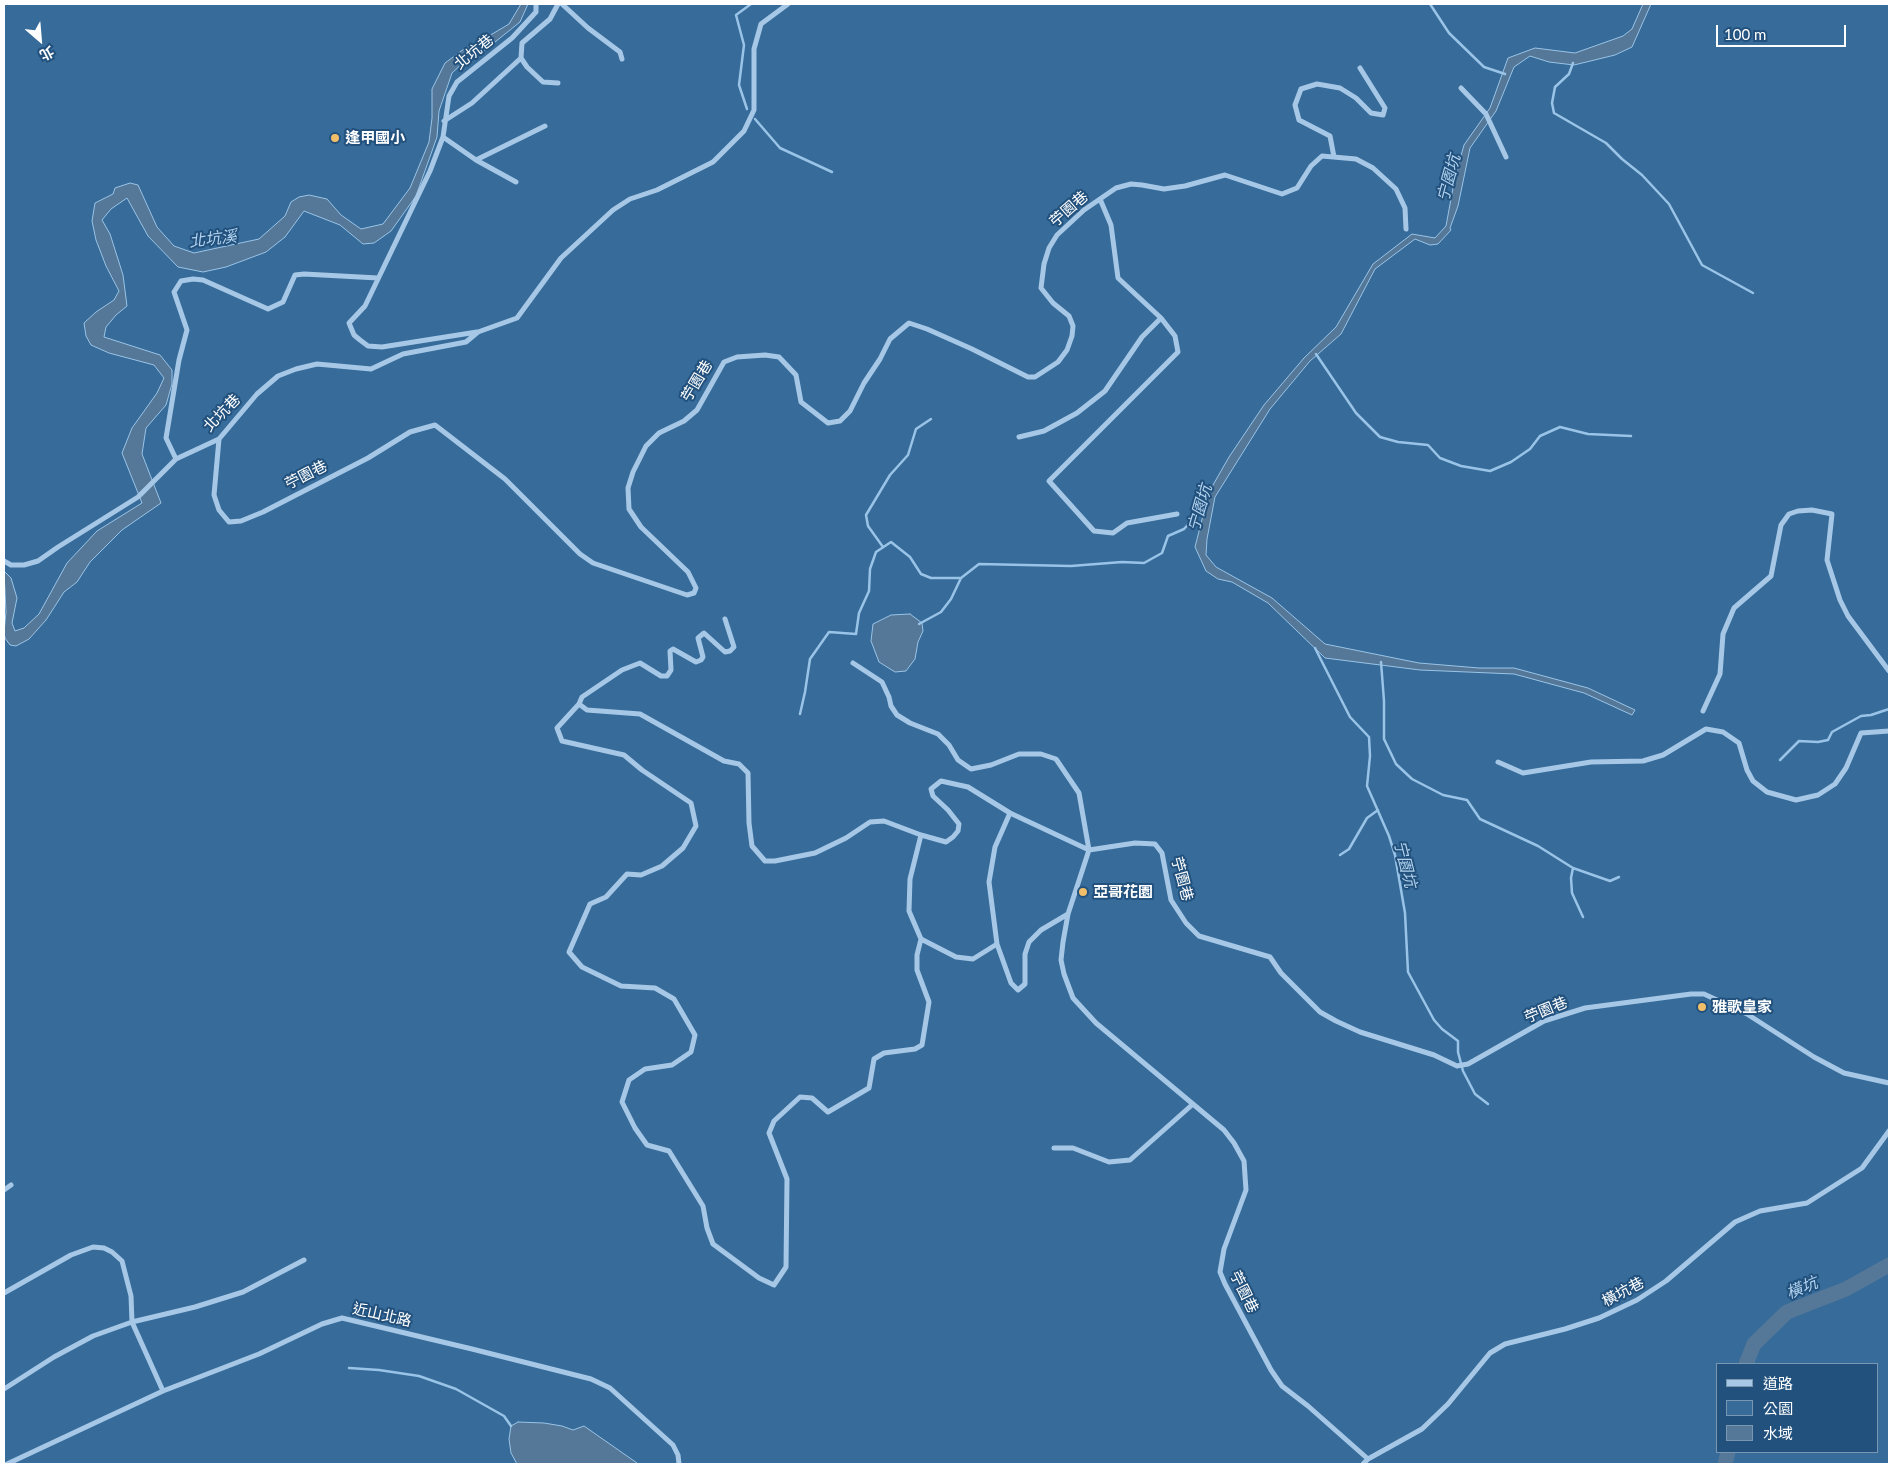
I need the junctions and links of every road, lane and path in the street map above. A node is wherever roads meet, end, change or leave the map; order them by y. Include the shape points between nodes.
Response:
1 (536, 4) edge
2 (558, 4) edge
3 (562, 4) edge
4 (788, 4) edge
5 (521, 58) junction
6 (622, 59) dead end
7 (1360, 68) dead end
8 (558, 83) dead end
9 (1461, 88) dead end
10 (444, 121) junction
11 (545, 126) dead end
12 (443, 137) junction
13 (1334, 157) junction
14 (1506, 157) dead end
15 (476, 160) junction
16 (516, 182) dead end
17 (1100, 199) junction
18 (1406, 229) dead end
19 (378, 278) junction
20 (1161, 318) junction
21 (478, 332) junction
22 (1020, 437) dead end
23 (218, 438) junction
24 (176, 459) junction
25 (1177, 514) dead end
26 (4, 561) edge
27 (725, 619) dead end
28 (853, 663) dead end
29 (1889, 671) edge
30 (579, 704) junction
31 (1703, 711) dead end
32 (1889, 731) edge
33 (1498, 762) dead end
34 (1010, 813) junction
35 (921, 835) junction
36 (1089, 850) junction
37 (1068, 914) junction
38 (921, 939) junction
39 (997, 944) junction
40 (1889, 1083) edge
41 (1193, 1104) junction
42 (1889, 1132) edge
43 (1054, 1148) dead end
44 (11, 1185) dead end
45 (4, 1190) edge
46 (304, 1260) dead end
47 (4, 1293) edge
48 (132, 1322) junction
49 (4, 1389) edge
50 (163, 1390) junction
51 (1368, 1459) junction
52 (7, 1464) edge
53 (678, 1464) edge
54 (1363, 1464) edge

1 - 10 street, 北坑巷 via 536,12 512,38 457,82 449,96
2 - 5 street via 550,19 522,43
3 - 6 street via 620,52
4 - 21 street, 北坑巷 via 761,24 754,49 754,110 744,131 713,162 657,190 630,199 613,210 561,258 518,318
5 - 8 street via 543,82
5 - 10 street via 472,104
7 - 13 street via 1385,108 1383,115 1372,113 1340,88 1317,84 1301,89 1295,105 1299,120 1330,136
9 - 14 street via 1486,114
10 - 12 street, 北坑巷
11 - 15 street
12 - 15 street
12 - 19 street, 北坑巷
13 - 17 street, 苧園巷 via 1322,156 1311,166 1297,188 1282,194 1226,175 1164,189 1131,184 1116,188
13 - 18 street, 苧園巷 via 1356,159 1396,189 1405,208
15 - 16 street
17 - 20 street via 1111,225 1118,278
17 - 23 street, 苧園巷 via 1069,223 1049,248 1041,288 1069,316 1072,336 1058,362 1035,376 1028,377 909,323 890,339 850,411 840,421 828,423 801,402 796,375 779,357 765,354 724,362 697,410 660,433 646,446 628,488 629,509 641,527 688,572 696,588 694,593 686,595 593,563 505,479 435,424 410,432 368,458 263,512 229,522 219,510 214,495
19 - 21 street, 北坑巷 via 365,306 349,323 354,335 368,346 382,347
19 - 24 street via 295,275 283,302 268,309 203,280 181,281 174,292 187,330 166,438
20 - 22 street via 1142,337 1105,391 1077,413 1044,431
20 - 25 street via 1175,336 1178,352 1049,481 1094,531 1113,534 1128,523
21 - 23 street, 北坑巷 via 466,342 403,354 371,369 317,364 278,376 257,394
23 - 24 street, 北坑巷
24 - 26 street, 北坑巷 via 138,497 38,561 24,565
27 - 30 street via 734,647 730,651 725,652 704,633 698,638 703,657 698,662 673,649 670,651 671,670 667,676 661,676 640,663 622,670 598,686
28 - 36 street via 882,682 897,715 938,734 958,760 971,769 1018,754 1041,754 1056,759 1079,793
29 - 31 street via 1848,616 1840,600 1827,560 1832,514 1798,511 1789,514 1782,526 1770,576 1734,608 1723,634 1720,674
30 - 35 street via 587,710 640,714 724,761 740,764 748,773 752,846 765,861 815,852 846,838 870,822 884,821
30 - 38 street via 557,728 562,741 624,755 691,803 696,826 683,848 662,866 642,874 627,874 606,897 590,904 569,952 582,967 621,986 655,988 674,999 695,1035 691,1052 672,1065 645,1069 629,1080 622,1102 647,1145 669,1151 703,1206 713,1244 758,1278 774,1285 786,1267 788,1179 769,1133 774,1121 800,1097 812,1098 828,1112 869,1088 874,1059 884,1053 922,1045 929,1002 918,970
32 - 33 street via 1861,733 1846,768 1835,784 1818,794 1796,800 1767,792 1753,781 1739,743 1723,732 1706,729 1663,755 1643,761 1591,762 1523,773
34 - 35 street via 968,787 941,781 931,789 933,796 959,824 958,831 946,842
34 - 36 street
34 - 39 street via 995,847 989,882
35 - 38 street via 910,879 909,911
36 - 37 street, 苧園巷
36 - 40 street, 苧園巷 via 1135,843 1155,844 1162,853 1171,900 1199,936 1270,957 1281,973 1320,1012 1336,1021 1457,1066 1468,1064 1544,1021 1584,1008 1704,994 1746,1014 1844,1073
37 - 39 street via 1041,930 1029,942 1025,954 1025,984 1018,990 1011,983
37 - 41 street, 苧園巷 via 1061,960 1074,998 1096,1022
38 - 39 street via 956,957 973,959
41 - 43 street via 1130,1160 1109,1162 1073,1148
41 - 51 street, 苧園巷 via 1224,1130 1244,1161 1246,1190 1224,1249 1220,1272 1225,1284 1282,1386
42 - 51 street, 橫坑巷 via 1862,1168 1807,1203 1760,1211 1735,1222 1666,1282 1637,1300 1599,1318 1505,1344 1490,1353 1448,1404 1422,1429
44 - 45 street
46 - 48 street via 243,1292
47 - 48 street via 71,1255 104,1248 122,1261 131,1296
48 - 49 street via 94,1336
48 - 50 street
50 - 52 street, 近山北路
50 - 53 street, 近山北路 via 342,1318 591,1379 610,1388 673,1445
51 - 54 street, 橫坑巷

